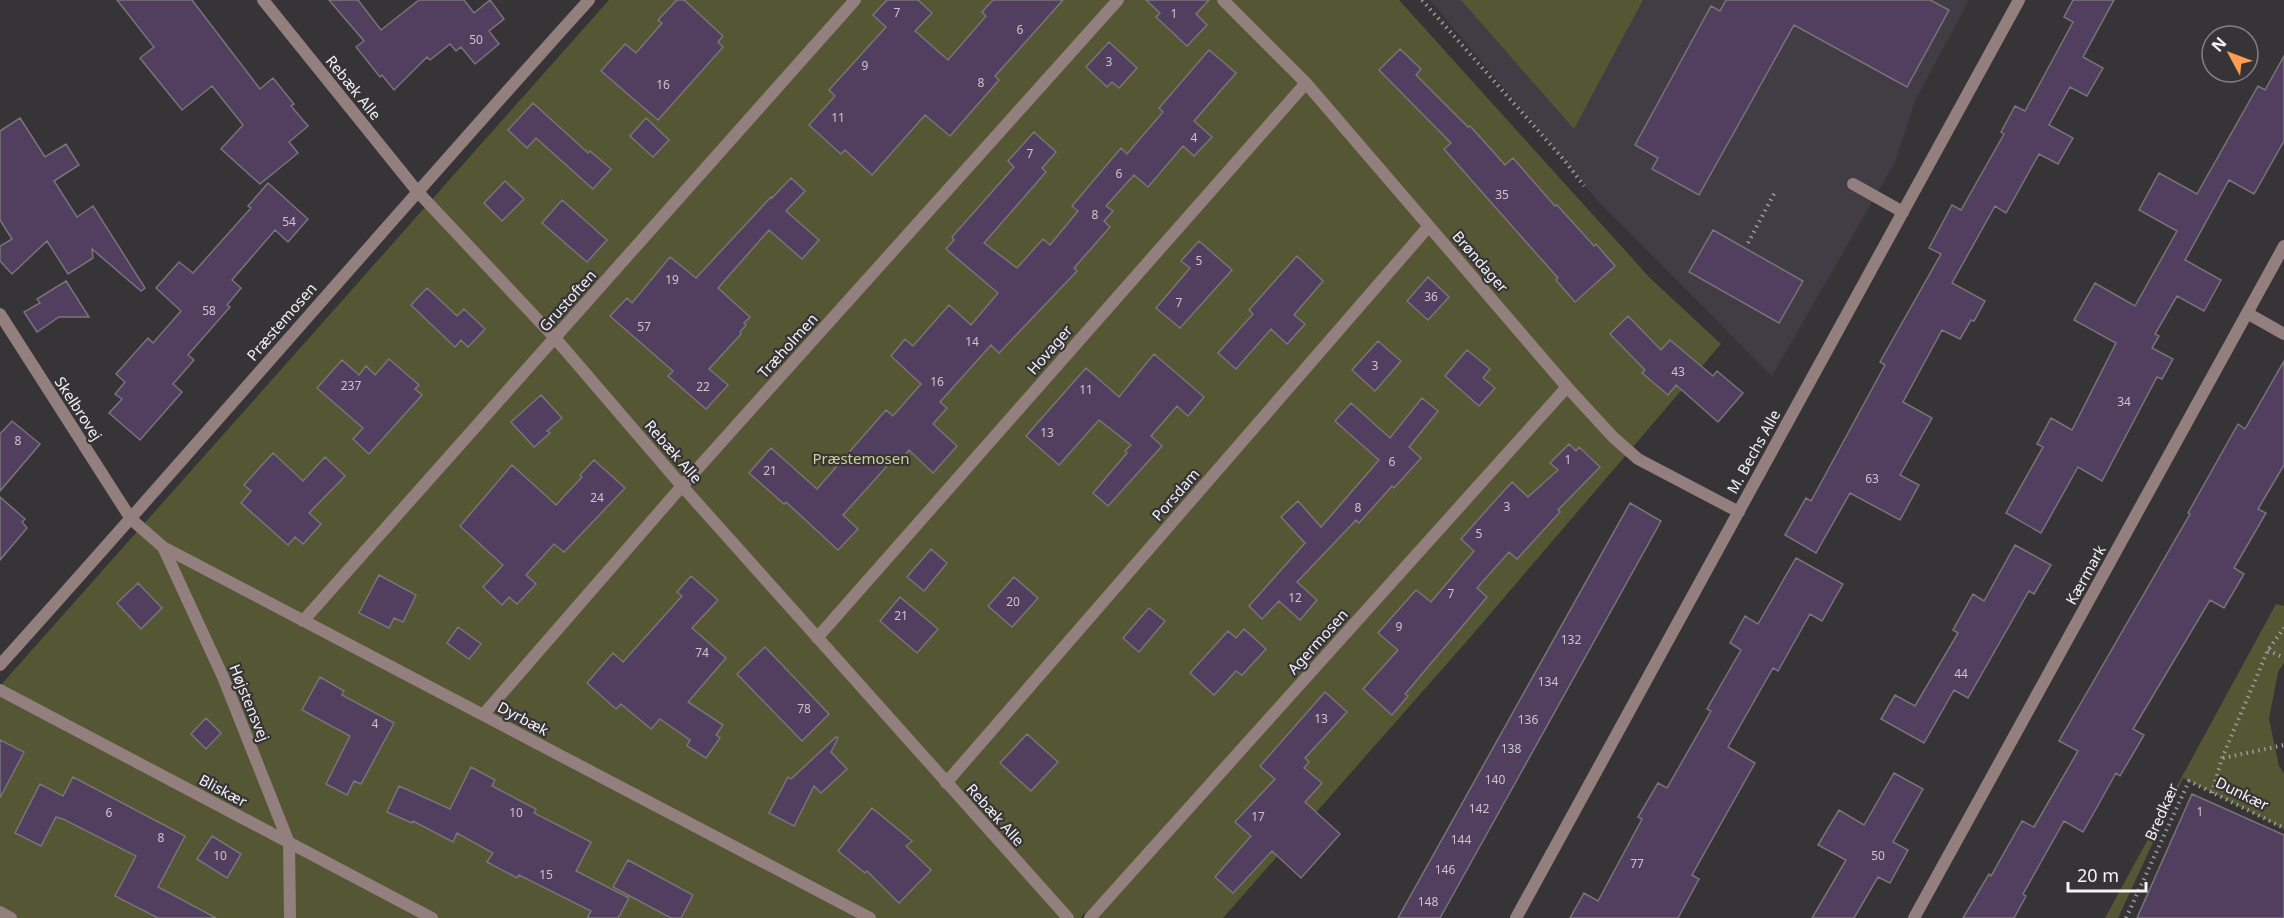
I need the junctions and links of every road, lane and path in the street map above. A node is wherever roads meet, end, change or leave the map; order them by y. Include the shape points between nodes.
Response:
1 (263, 0) edge
2 (588, 0) edge
3 (855, 0) edge
4 (1118, 0) edge
5 (1223, 0) edge
6 (1422, 0) edge
7 (2019, 0) edge
8 (1306, 83) junction
9 (1852, 184) dead end
10 (1584, 186) dead end
11 (1776, 190) dead end
12 (417, 191) junction
13 (1903, 212) junction
14 (1429, 226) junction
15 (1748, 243) dead end
16 (2284, 246) edge
17 (2247, 313) junction
18 (0, 314) edge
19 (2284, 334) edge
20 (555, 338) junction
21 (1567, 387) junction
22 (682, 486) junction
23 (1739, 512) junction
24 (131, 519) junction
25 (163, 548) junction
26 (303, 621) junction
27 (2284, 628) edge
28 (816, 638) junction
29 (2268, 650) junction
30 (2284, 658) edge
31 (0, 665) edge
32 (0, 690) edge
33 (483, 715) junction
34 (2284, 745) edge
35 (2222, 758) junction
36 (2189, 781) joint
37 (946, 783) junction
38 (2212, 792) junction
39 (2284, 828) edge
40 (289, 843) junction
41 (0, 912) edge
42 (11, 918) edge
43 (290, 918) edge
44 (432, 918) edge
45 (870, 918) edge
46 (1068, 918) edge
47 (1090, 918) edge
48 (1516, 918) edge
49 (1914, 918) edge
50 (2127, 918) edge

1 - 12 street, Rebæk Alle
2 - 12 street, Præstemosen
3 - 20 street, Grustoften
4 - 22 street, Træholmen
5 - 8 street, Brøndager
6 - 10 path
7 - 13 street, M. Bechs Alle
8 - 14 street, Brøndager
8 - 28 street, Hovager
9 - 13 street
11 - 15 path
12 - 20 street, Rebæk Alle
12 - 24 street, Præstemosen
13 - 23 street, M. Bechs Alle
14 - 21 street, Brøndager
14 - 37 street, Porsdam
16 - 17 street, Kærmark
17 - 19 street
17 - 49 street, Kærmark
18 - 24 street, Skelbrovej
20 - 22 street, Rebæk Alle
20 - 26 street, Grustoften
21 - 23 street, Brøndager via 1612,437 1638,459
21 - 47 street, Agermosen
22 - 28 street, Rebæk Alle
22 - 33 street, Træholmen
23 - 48 street, M. Bechs Alle
24 - 25 street, Højstensvej
24 - 31 street, Præstemosen
25 - 26 street, Dyrbæk
25 - 40 street, Højstensvej via 224,677
26 - 33 street, Dyrbæk
27 - 29 path
28 - 37 street, Rebæk Alle
29 - 30 path
29 - 35 path
32 - 40 street, Bliskær
33 - 45 street, Dyrbæk
34 - 35 path
35 - 38 path
36 - 38 path, Dunkær
36 - 50 path, Bredkær
37 - 46 street, Rebæk Alle
38 - 39 path, Dunkær
40 - 43 street, Højstensvej
40 - 44 street, Bliskær
41 - 42 street

